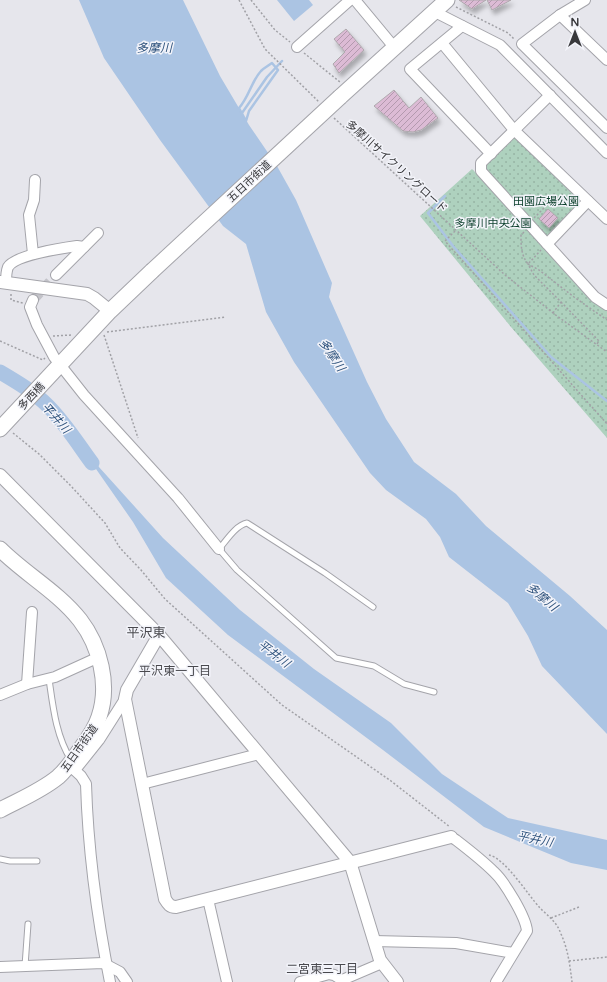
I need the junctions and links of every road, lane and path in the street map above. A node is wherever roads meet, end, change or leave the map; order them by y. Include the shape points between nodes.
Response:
1 (239, 0) edge
2 (350, 0) edge
3 (355, 0) edge
4 (585, 0) edge
5 (450, 3) edge
6 (433, 11) junction
7 (560, 15) junction
8 (462, 26) junction
9 (442, 43) junction
10 (522, 44) junction
11 (297, 47) dead end
12 (394, 47) junction
13 (607, 60) edge
14 (550, 95) junction
15 (319, 102) dead end
16 (332, 116) dead end
17 (607, 128) edge
18 (514, 130) junction
19 (607, 153) edge
20 (490, 154) junction
21 (35, 180) dead end
22 (588, 201) junction
23 (550, 202) dead end
24 (607, 219) edge
25 (530, 225) junction
26 (456, 231) junction
27 (98, 233) dead end
28 (547, 244) junction
29 (84, 247) junction
30 (33, 254) junction
31 (528, 264) junction
32 (56, 275) tunnel mouth
33 (5, 283) edge
34 (561, 302) junction
35 (31, 304) joint
36 (607, 305) edge
37 (110, 311) junction
38 (553, 313) junction
39 (226, 317) dead end
40 (607, 320) edge
41 (74, 335) dead end
42 (44, 340) junction
43 (0, 341) edge
44 (597, 345) junction
45 (607, 352) edge
46 (57, 363) junction
47 (607, 424) edge
48 (3, 427) edge
49 (138, 438) dead end
50 (0, 475) edge
51 (0, 549) edge
52 (219, 550) junction
53 (373, 607) dead end
54 (32, 612) dead end
55 (159, 634) junction
56 (99, 657) junction
57 (49, 679) junction
58 (27, 684) junction
59 (434, 692) dead end
60 (0, 695) edge
61 (125, 699) junction
62 (259, 754) junction
63 (72, 765) junction
64 (142, 784) junction
65 (0, 810) edge
66 (452, 833) junction
67 (495, 856) dead end
68 (0, 859) edge
69 (37, 861) dead end
70 (350, 862) junction
71 (208, 899) junction
72 (579, 906) dead end
73 (552, 918) junction
74 (28, 924) dead end
75 (374, 941) junction
76 (513, 953) junction
77 (607, 957) edge
78 (569, 962) junction
79 (382, 963) junction
80 (105, 964) junction
81 (25, 966) junction
82 (0, 967) edge
83 (110, 982) edge
84 (127, 982) edge
85 (226, 982) edge
86 (300, 982) edge
87 (397, 982) edge
88 (496, 982) edge
89 (572, 982) edge

1 - 15 path via 262,44
2 - 11 street
3 - 12 street
4 - 7 street
5 - 6 main road, 五日市街道
5 - 10 path via 508,33
6 - 8 street
6 - 12 main road, 五日市街道
7 - 10 street
7 - 13 street
8 - 9 street
8 - 14 street via 500,45
9 - 18 street
9 - 20 street via 410,69
10 - 17 street
12 - 37 main road, 五日市街道, bridge
14 - 18 street
14 - 19 street
16 - 26 path, 多摩川サイクリングロード
18 - 20 street
18 - 22 street
20 - 25 street via 481,163 481,171
21 - 30 street via 34,200 29,215
22 - 24 street
22 - 28 street
23 - 25 path
25 - 28 street
25 - 31 path via 521,235 524,258
26 - 38 path, 多摩川サイクリングロード
26 - 47 path via 445,241
27 - 29 street
28 - 31 path
28 - 36 street via 595,297
29 - 30 street
29 - 32 street
30 - 33 street via 10,265
31 - 34 path via 534,275
31 - 40 path
33 - 35 path via 12,300
33 - 37 street via 87,294
34 - 38 path
34 - 44 path via 599,341
35 - 42 street
37 - 46 main road, 五日市街道
38 - 44 path, 多摩川サイクリングロード
39 - 49 path via 104,333
41 - 42 path via 53,336
42 - 46 street
43 - 46 path via 43,360
44 - 45 path, 多摩川サイクリングロード
46 - 48 main road, 多西橋
46 - 52 street via 178,498
48 - 66 path via 38,454 71,486 105,523 120,548 165,599 282,705 390,781
50 - 55 street
51 - 56 main road, 五日市街道 via 70,608 87,630
52 - 53 lane via 239,527 247,523
52 - 59 lane via 237,570 336,658 374,666 404,684
54 - 58 street
55 - 61 street via 127,690
55 - 62 street
56 - 57 street
56 - 63 main road, 五日市街道 via 104,682 101,712 92,733
57 - 58 street
57 - 63 lane via 56,725
58 - 60 street
61 - 63 street via 99,740
61 - 64 street
62 - 64 street
62 - 70 street
63 - 65 main road, 五日市街道 via 49,784
63 - 80 street via 86,784 90,860
64 - 71 street via 165,899 172,907
66 - 70 street
66 - 76 street via 456,840 495,873 516,904 527,931
67 - 73 path via 510,870 541,909
68 - 69 lane
70 - 71 street
70 - 75 street
71 - 85 street
72 - 73 path
73 - 78 path via 562,934
74 - 81 lane
75 - 76 street via 456,943
75 - 79 street
76 - 88 street
77 - 78 path
78 - 89 path
79 - 86 street via 342,980 329,974
79 - 87 street
80 - 81 street
80 - 83 street
80 - 84 street via 120,972
81 - 82 street

